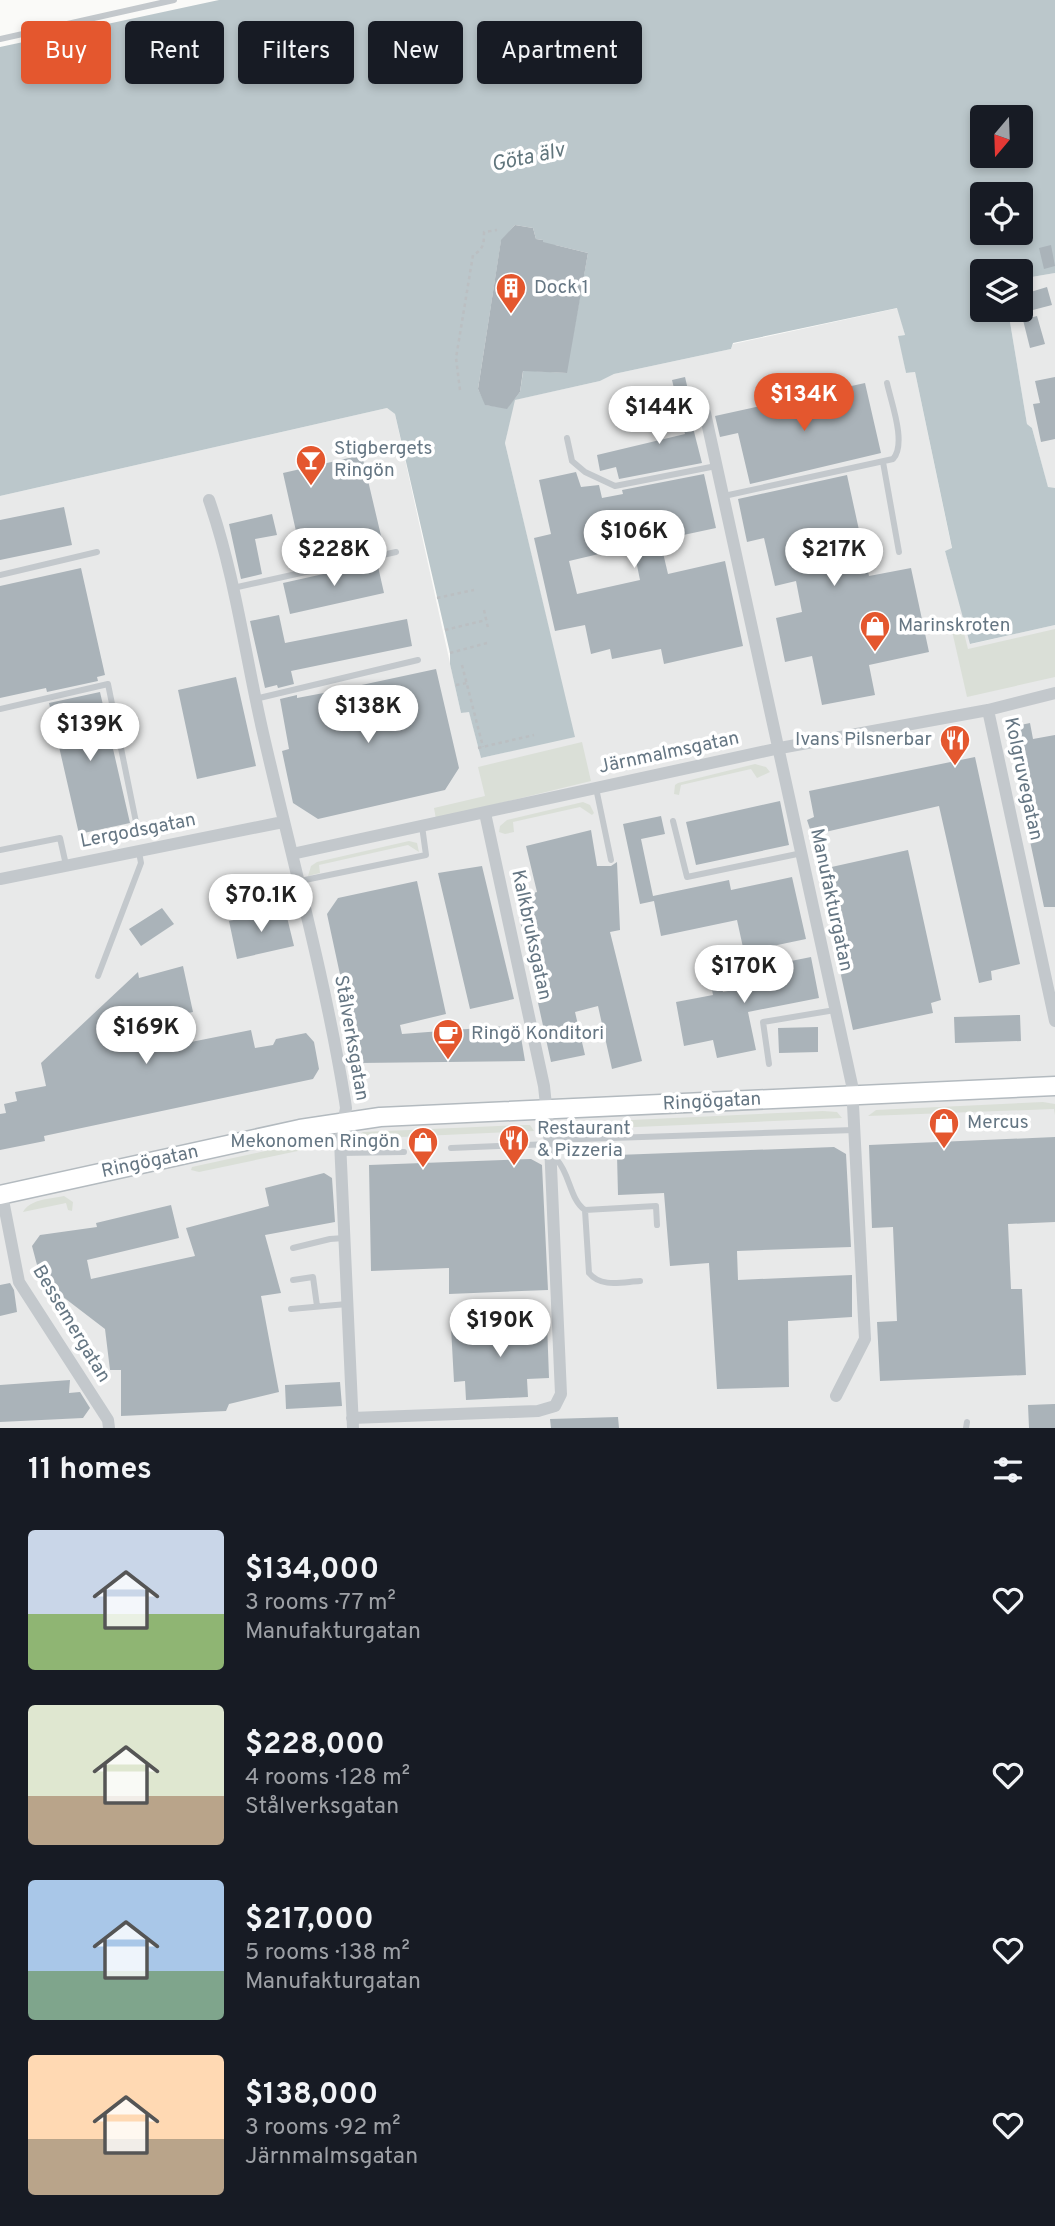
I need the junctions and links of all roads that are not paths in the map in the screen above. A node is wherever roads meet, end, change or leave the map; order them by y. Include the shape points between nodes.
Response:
1 (174, 0) edge
2 (0, 39) edge
3 (887, 383) dead end
4 (705, 413) dead end
5 (567, 438) dead end
6 (883, 462) junction
7 (718, 465) junction
8 (724, 496) junction
9 (209, 500) dead end
10 (97, 552) dead end
11 (396, 552) dead end
12 (900, 552) dead end
13 (0, 575) edge
14 (233, 588) junction
15 (418, 660) dead end
16 (1055, 692) edge
17 (255, 699) junction
18 (0, 709) edge
19 (989, 710) junction
20 (780, 748) junction
21 (596, 788) junction
22 (485, 813) junction
23 (673, 821) dead end
24 (136, 822) dead end
25 (284, 822) junction
26 (422, 826) junction
27 (0, 850) edge
28 (138, 850) junction
29 (802, 853) junction
30 (292, 854) junction
31 (611, 860) dead end
32 (66, 865) junction
33 (0, 878) edge
34 (299, 881) junction
35 (98, 976) dead end
36 (835, 1010) junction
37 (1055, 1021) edge
38 (769, 1064) dead end
39 (1055, 1086) edge
40 (853, 1095) junction
41 (546, 1110) junction
42 (343, 1121) junction
43 (856, 1130) junction
44 (550, 1142) junction
45 (451, 1148) dead end
46 (404, 1152) dead end
47 (341, 1153) junction
48 (550, 1159) junction
49 (1, 1195) edge
50 (585, 1210) junction
51 (657, 1225) dead end
52 (344, 1238) junction
53 (293, 1248) dead end
54 (293, 1280) dead end
55 (639, 1281) dead end
56 (347, 1304) junction
57 (317, 1307) junction
58 (291, 1309) dead end
59 (836, 1396) dead end
60 (352, 1423) edge
61 (109, 1428) edge

1 - 2 lane
3 - 6 lane via 900,439 897,456
4 - 7 street, Manufakturgatan
5 - 7 lane via 572,461 615,486
6 - 8 lane
6 - 12 lane
7 - 8 street, Manufakturgatan
8 - 20 street, Manufakturgatan
9 - 14 street, Stålverksgatan
10 - 13 lane
11 - 14 lane
14 - 17 street, Stålverksgatan
15 - 17 lane
16 - 19 street, Järnmalmsgatan
17 - 25 street, Stålverksgatan
18 - 24 lane via 108,684
19 - 20 street, Järnmalmsgatan
19 - 37 street, Kolgruvegatan
20 - 21 street, Järnmalmsgatan
20 - 29 street, Manufakturgatan
21 - 22 street, Järnmalmsgatan
21 - 31 lane
22 - 26 street, Järnmalmsgatan
22 - 41 street, Kalkbruksgatan
23 - 29 lane via 687,877
25 - 28 street, Lergodsgatan
25 - 30 street, Stålverksgatan
26 - 30 street, Järnmalmsgatan
26 - 34 lane via 426,855
27 - 32 lane via 60,838
28 - 32 street, Lergodsgatan
28 - 35 lane via 141,863
29 - 36 street, Manufakturgatan
30 - 34 street, Stålverksgatan
32 - 33 street, Lergodsgatan
34 - 42 street, Stålverksgatan via 342,1081
36 - 38 lane via 763,1022
36 - 40 street, Manufakturgatan
39 - 40 street, Ringögatan
40 - 41 street, Ringögatan
40 - 43 street, Manufakturgatan
41 - 42 street, Ringögatan
41 - 44 street, Kalkbruksgatan
42 - 47 street, Stålverksgatan
42 - 49 street, Ringögatan
43 - 44 lane
43 - 59 street, Manufakturgatan via 865,1339
44 - 45 lane
44 - 48 street, Kalkbruksgatan
46 - 47 lane
47 - 52 street, Stålverksgatan
48 - 50 lane via 564,1167 577,1205
48 - 60 street, Kalkbruksgatan via 561,1394 555,1406 538,1411
49 - 61 street, Bessemergatan via 19,1282
50 - 51 lane via 656,1206
50 - 55 lane via 589,1273 603,1283
52 - 53 lane
52 - 56 street, Stålverksgatan
54 - 57 lane via 313,1277
56 - 57 lane
56 - 60 street, Stålverksgatan
57 - 58 lane

